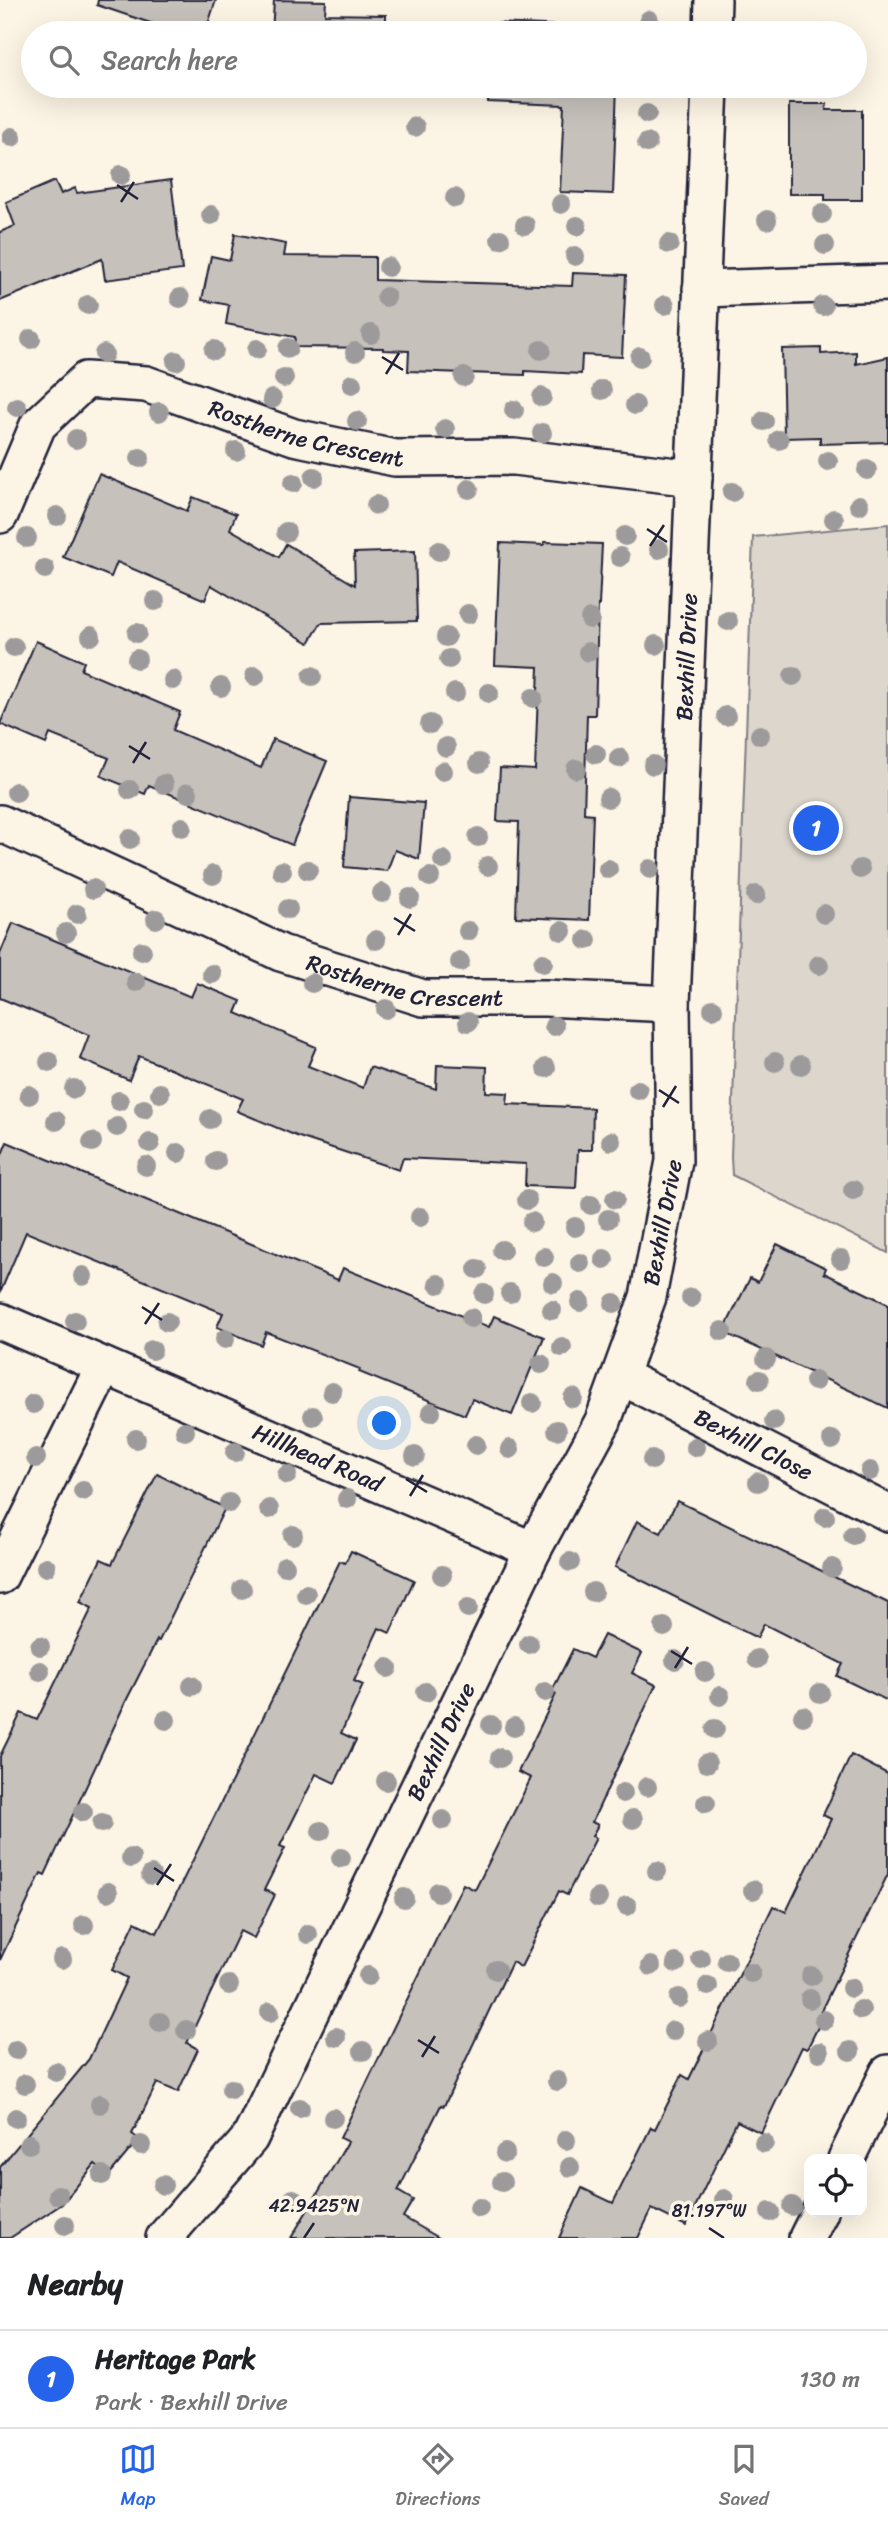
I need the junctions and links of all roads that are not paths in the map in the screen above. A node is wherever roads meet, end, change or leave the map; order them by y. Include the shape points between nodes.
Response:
1 (713, 0) edge
2 (712, 21) edge
3 (709, 98) edge
4 (888, 283) edge
5 (701, 289) junction
6 (694, 478) junction
7 (0, 516) edge
8 (0, 824) edge
9 (672, 1004) junction
10 (0, 1321) edge
11 (104, 1366) junction
12 (620, 1376) junction
13 (888, 1513) edge
14 (533, 1550) junction
15 (0, 1576) edge
16 (888, 2073) edge
17 (848, 2154) edge
18 (818, 2217) edge
19 (164, 2238) edge
20 (807, 2238) edge

1 - 2 street
3 - 5 street, Bexhill Drive
4 - 5 street
5 - 6 street, Bexhill Drive
6 - 7 street, Rostherne Crescent via 514,457 395,458 294,437 146,384 86,380 38,425
6 - 9 street, Bexhill Drive
8 - 9 street, Rostherne Crescent via 281,953 423,998
9 - 12 street, Bexhill Drive via 674,1161 648,1297
10 - 11 street, Hillhead Road
11 - 14 street, Hillhead Road
11 - 15 street
12 - 13 street, Bexhill Close
12 - 14 street, Bexhill Drive via 603,1421
14 - 19 street, Bexhill Drive via 250,2138
16 - 17 street
18 - 20 street

